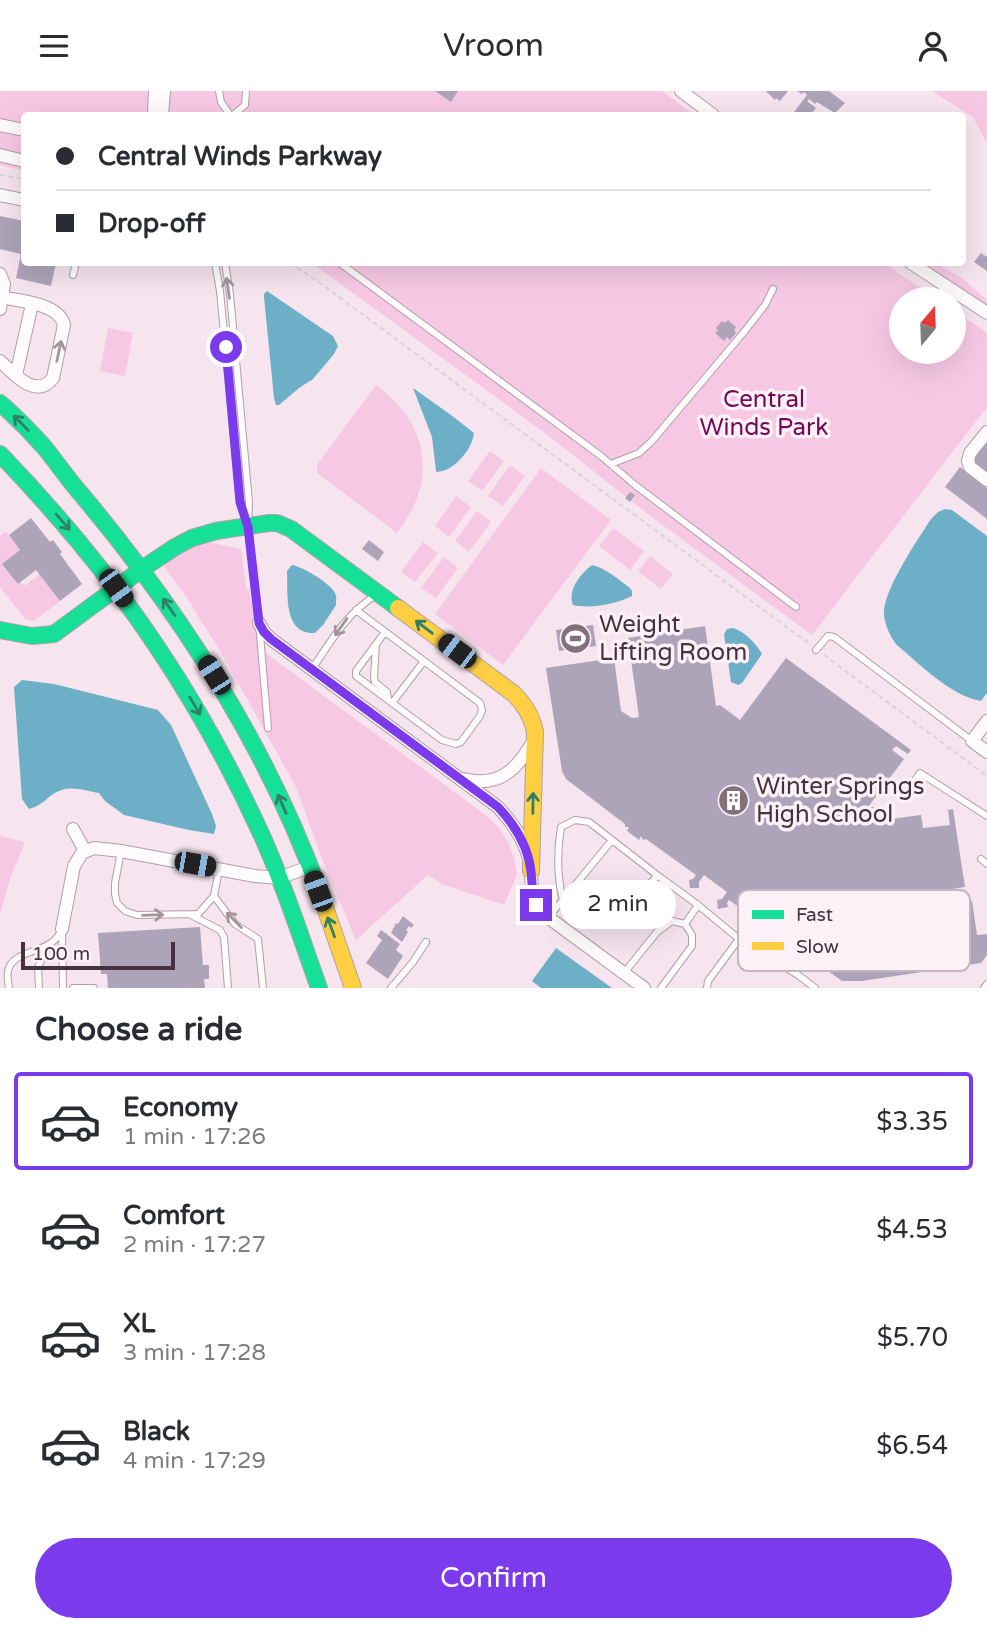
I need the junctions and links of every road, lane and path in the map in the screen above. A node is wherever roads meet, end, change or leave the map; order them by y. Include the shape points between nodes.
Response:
1 (155, 91) edge
2 (164, 91) edge
3 (219, 91) edge
4 (246, 91) edge
5 (681, 91) edge
6 (154, 112) edge
7 (162, 112) edge
8 (228, 112) edge
9 (233, 112) edge
10 (709, 112) edge
11 (0, 124) edge
12 (21, 129) edge
13 (0, 155) edge
14 (21, 160) edge
15 (0, 175) edge
16 (21, 178) edge
17 (0, 195) edge
18 (21, 199) edge
19 (75, 266) edge
20 (216, 266) edge
21 (225, 266) edge
22 (294, 266) edge
23 (344, 266) edge
24 (916, 266) edge
25 (0, 274) edge
26 (73, 275) dead end
27 (773, 289) dead end
28 (1, 301) edge
29 (32, 304) junction
30 (987, 313) edge
31 (0, 361) edge
32 (16, 375) junction
33 (0, 403) edge
34 (987, 432) edge
35 (0, 454) edge
36 (611, 464) junction
37 (987, 480) edge
38 (248, 527) junction
39 (142, 569) junction
40 (116, 588) junction
41 (380, 593) junction
42 (796, 607) dead end
43 (356, 610) junction
44 (259, 623) junction
45 (0, 630) edge
46 (385, 632) junction
47 (376, 643) junction
48 (817, 649) junction
49 (424, 661) junction
50 (311, 669) junction
51 (390, 701) junction
52 (987, 721) edge
53 (268, 728) dead end
54 (534, 740) junction
55 (972, 741) junction
56 (987, 752) edge
57 (987, 776) edge
58 (459, 778) junction
59 (903, 797) dead end
60 (987, 816) edge
61 (73, 829) dead end
62 (612, 840) junction
63 (121, 851) junction
64 (85, 852) junction
65 (309, 867) junction
66 (219, 869) junction
67 (531, 871) junction
68 (657, 875) junction
69 (279, 878) junction
70 (214, 896) junction
71 (563, 900) junction
72 (698, 905) junction
73 (189, 914) junction
74 (548, 917) junction
75 (685, 924) junction
76 (62, 929) junction
77 (738, 938) edge
78 (738, 940) edge
79 (426, 942) dead end
80 (48, 946) junction
81 (791, 971) edge
82 (624, 973) junction
83 (811, 987) edge
84 (9, 988) edge
85 (38, 988) edge
86 (62, 988) edge
87 (73, 988) edge
88 (94, 988) edge
89 (228, 988) edge
90 (263, 988) edge
91 (319, 988) edge
92 (353, 988) edge
93 (391, 988) edge
94 (645, 988) edge
95 (661, 988) edge
96 (707, 988) edge

1 - 6 street
2 - 7 street
3 - 8 lane
4 - 9 lane via 245,105
5 - 10 street
11 - 12 street
13 - 14 street
15 - 16 path
17 - 18 street
19 - 26 lane
20 - 38 lane via 240,502
38 -> 21 lane
22 - 48 path
23 - 36 lane
24 - 30 street
25 - 28 street via 4,284
27 - 36 lane via 744,332 652,441 639,453
28 - 29 street
29 - 32 street
32 -> 29 street via 39,387 53,379 63,318 52,308
31 - 32 street
39 -> 33 main road via 42,444
34 - 37 street via 968,459 970,467
35 -> 40 main road
36 - 42 lane
38 - 39 main road via 192,538
38 - 41 main road via 277,523 290,529
38 - 44 lane
39 - 40 main road
65 -> 39 main road via 236,712
40 - 45 main road via 54,634 32,636
40 -> 69 main road via 208,729
41 - 43 lane
54 -> 41 main road via 533,720 514,694
43 - 46 lane
43 -> 50 lane
44 - 50 street via 271,639
44 - 53 lane
46 - 47 lane
46 - 49 lane
47 - 51 lane via 375,682
47 - 51 lane via 356,676
48 - 55 lane via 828,636 834,637
48 - 57 path
49 - 51 lane
49 - 51 lane via 480,703 480,716 461,742 442,740
50 - 58 street
52 - 55 street
54 - 58 street via 502,777 488,782
67 -> 54 main road
55 - 56 street
58 - 67 street via 512,821
59 - 60 lane via 920,773
61 - 64 street
62 - 68 lane
62 - 71 lane
62 - 71 lane via 589,822 575,820 561,827
63 - 64 street via 94,848
63 - 66 street
63 -> 73 lane via 115,894 125,911
64 - 76 street via 72,874
65 - 69 street
92 -> 65 main road
66 - 69 street
66 - 70 lane
67 - 74 street via 536,905
68 - 71 lane via 621,921 606,922
68 - 72 lane
69 - 91 main road
70 - 73 lane via 198,914
90 -> 70 lane via 258,939 235,924
71 - 74 lane
72 - 75 lane
72 - 77 lane
73 - 89 lane via 220,930 224,937
74 - 82 street
75 - 82 lane via 672,921 657,932
75 - 95 lane via 692,946
76 - 80 lane
76 - 86 lane
78 - 96 lane
79 - 93 lane
80 - 84 lane via 15,961 8,970
80 - 85 lane via 38,967
81 - 83 lane
82 - 94 street
87 - 88 lane

